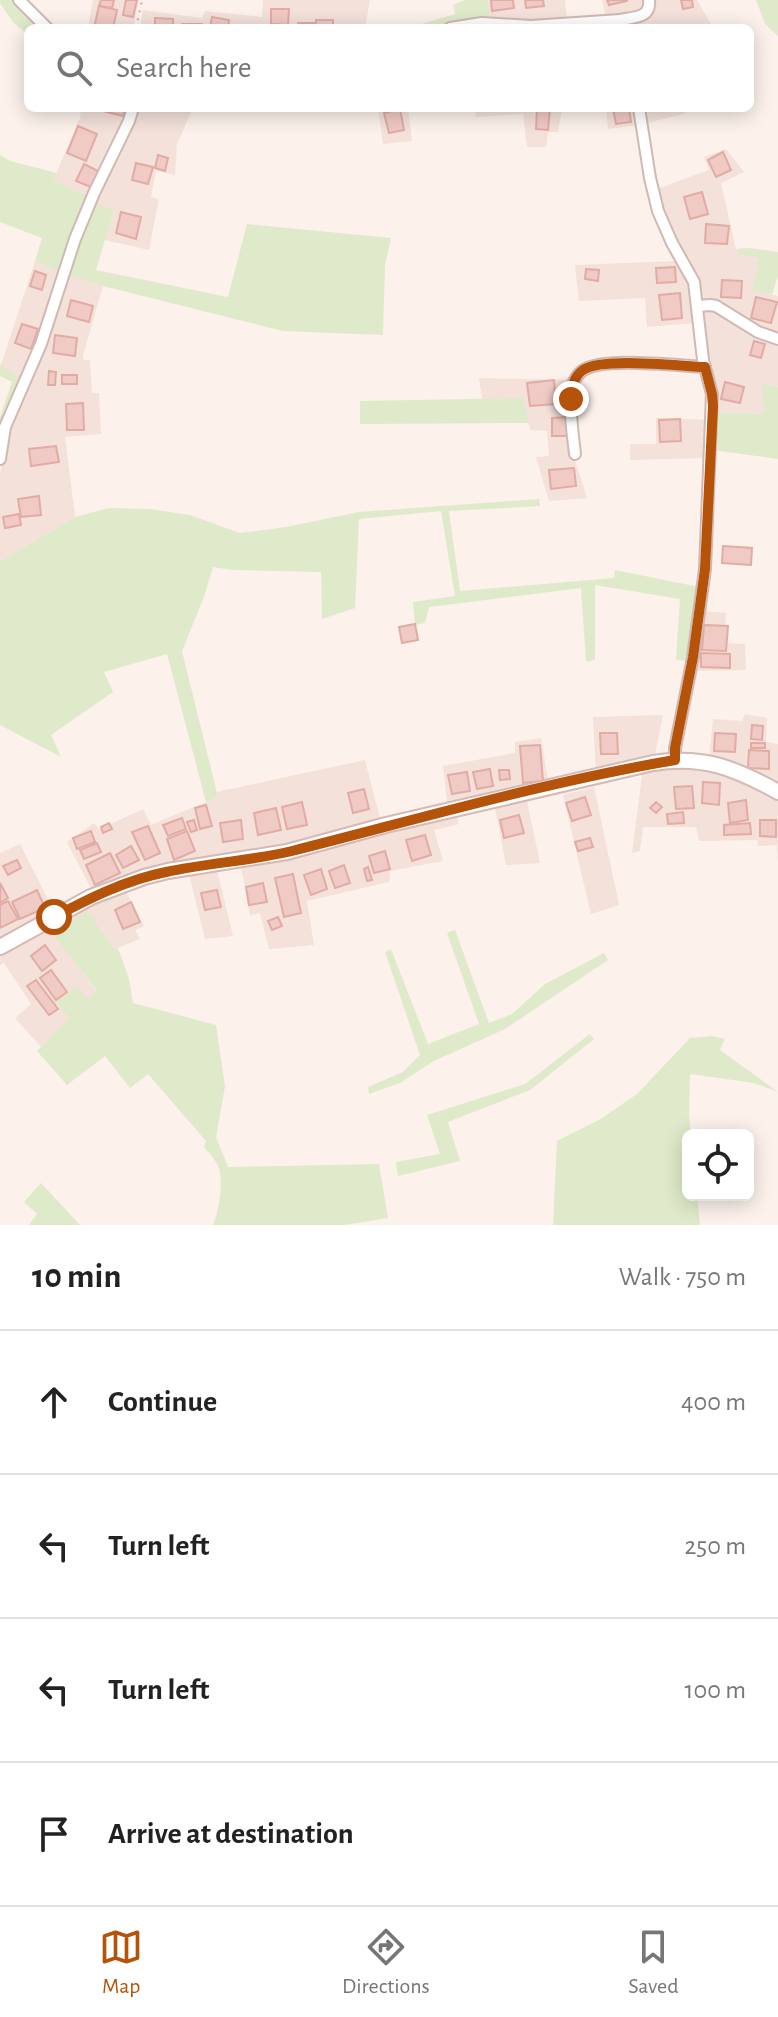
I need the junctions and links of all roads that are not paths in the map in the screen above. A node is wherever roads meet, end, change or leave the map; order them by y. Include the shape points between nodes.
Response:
1 (19, 0) edge
2 (649, 0) edge
3 (43, 24) edge
4 (476, 24) edge
5 (498, 24) edge
6 (621, 24) edge
7 (132, 112) edge
8 (640, 112) edge
9 (698, 306) junction
10 (778, 339) edge
11 (705, 367) junction
12 (575, 454) dead end
13 (0, 459) edge
14 (675, 760) junction
15 (778, 792) edge
16 (0, 947) edge

1 - 3 street
2 - 6 street via 647,12
4 - 5 street
7 - 13 street via 75,239 41,344 5,427
8 - 9 street via 653,193 694,282
9 - 10 street via 716,306
9 - 11 street
11 - 12 street via 616,363 584,369 572,386
11 - 14 street via 713,406 705,569
14 - 15 street via 737,770
14 - 16 street via 287,852 144,877 91,897

